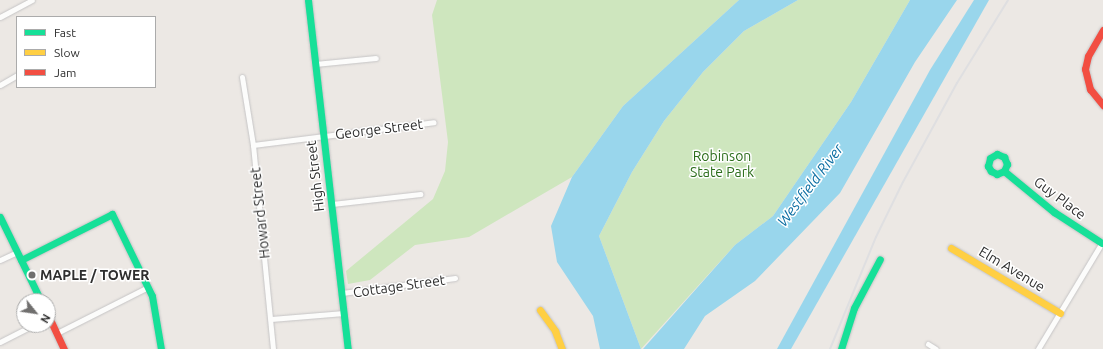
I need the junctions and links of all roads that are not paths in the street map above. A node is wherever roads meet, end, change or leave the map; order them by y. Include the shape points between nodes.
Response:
1 (32, 0) edge
2 (308, 0) edge
3 (0, 17) edge
4 (1103, 30) edge
5 (376, 58) dead end
6 (315, 64) junction
7 (16, 76) edge
8 (242, 77) dead end
9 (0, 85) edge
10 (1103, 104) edge
11 (434, 122) dead end
12 (324, 136) junction
13 (253, 145) junction
14 (1004, 171) dead end
15 (420, 194) dead end
16 (332, 204) junction
17 (0, 217) edge
18 (1103, 242) edge
19 (951, 248) dead end
20 (17, 252) junction
21 (880, 259) dead end
22 (0, 260) edge
23 (21, 260) junction
24 (455, 278) dead end
25 (148, 287) junction
26 (37, 293) edge
27 (342, 293) junction
28 (540, 310) dead end
29 (344, 313) junction
30 (1060, 313) junction
31 (271, 319) junction
32 (18, 333) edge
33 (57, 333) joint
34 (0, 342) edge
35 (928, 344) dead end
36 (64, 349) edge
37 (161, 349) edge
38 (273, 349) edge
39 (348, 349) edge
40 (562, 349) edge
41 (841, 349) edge
42 (936, 349) edge
43 (1038, 349) edge

1 - 3 street
2 - 6 street, High Street
4 - 10 street via 1086,59 1084,69 1090,89
5 - 6 street
6 - 12 street, High Street
7 - 9 street
8 - 13 street, Howard Street
11 - 12 street, George Street
12 - 13 street, George Street
12 - 16 street, High Street
13 - 31 street, Howard Street
14 - 18 street, Guy Place via 1054,212
15 - 16 street
16 - 27 street, High Street
17 - 20 street
18 - 30 street
19 - 30 street, Elm Avenue
20 - 22 street
20 - 23 street
21 - 41 street via 854,308
23 - 25 street via 112,214
23 - 26 street
24 - 27 street, Cottage Street
25 - 33 street
25 - 37 street via 158,317
27 - 29 street, High Street
28 - 40 street via 555,330
29 - 31 street
29 - 39 street, High Street
30 - 43 street
31 - 38 street, Howard Street
32 - 34 street
33 - 36 street
35 - 42 street

